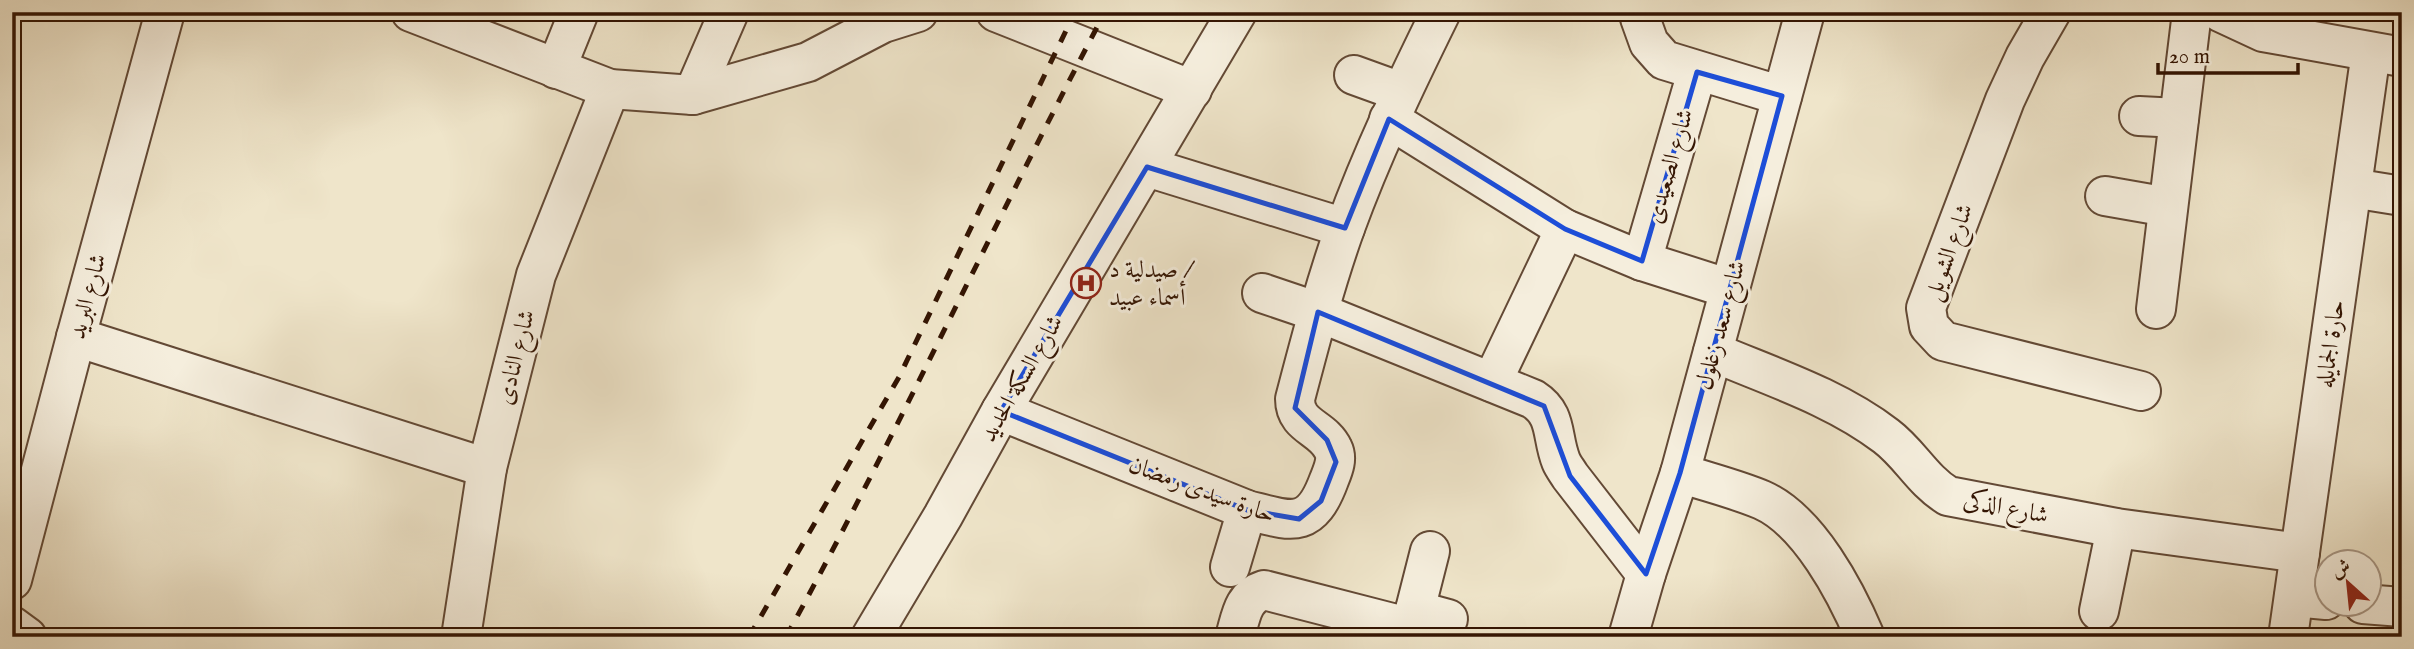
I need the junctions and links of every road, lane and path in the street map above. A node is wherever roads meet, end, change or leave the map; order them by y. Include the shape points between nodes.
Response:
1 (165, 12) edge
2 (411, 12) edge
3 (579, 12) edge
4 (729, 12) edge
5 (918, 12) edge
6 (996, 12) edge
7 (1237, 12) edge
8 (1441, 12) edge
9 (1641, 12) edge
10 (1805, 12) edge
11 (2051, 12) edge
12 (2192, 12) edge
13 (2220, 12) edge
14 (2387, 55) edge
15 (556, 69) junction
16 (1697, 72) junction
17 (1354, 75) dead end
18 (610, 89) junction
19 (1192, 90) junction
20 (693, 95) junction
21 (1782, 96) junction
22 (1395, 106) junction
23 (2139, 116) dead end
24 (2179, 118) junction
25 (1147, 167) junction
26 (2352, 188) junction
27 (2105, 196) dead end
28 (2402, 196) edge
29 (2168, 207) junction
30 (1345, 228) junction
31 (1565, 229) junction
32 (1642, 261) junction
33 (1730, 289) junction
34 (1262, 293) dead end
35 (2156, 309) dead end
36 (1318, 312) junction
37 (76, 337) junction
38 (1713, 352) junction
39 (1492, 382) junction
40 (2141, 391) dead end
41 (1001, 411) junction
42 (487, 468) junction
43 (1679, 472) junction
44 (1247, 510) junction
45 (2116, 527) junction
46 (1430, 551) dead end
47 (2300, 553) junction
48 (1230, 567) dead end
49 (1646, 574) junction
50 (12, 580) edge
51 (2310, 598) edge
52 (2382, 606) edge
53 (2402, 607) edge
54 (2099, 611) dead end
55 (12, 626) edge
56 (27, 637) edge
57 (461, 637) edge
58 (871, 637) edge
59 (1235, 637) edge
60 (1628, 637) edge
61 (1865, 637) edge
62 (2288, 637) edge

1 - 37 street, شارع البريد
2 - 15 street
3 - 15 street
4 - 20 street
5 - 20 street via 883,23 808,62
6 - 19 street
7 - 19 street, شارع السكة الحديد
8 - 22 street, حارة سيدى رمضان
9 - 16 street via 1649,43 1664,60
10 - 21 street, شارع سعد زغلول
11 - 40 street, شارع الشويل via 2005,100 1926,308 1929,326 1943,341
12 - 24 street
13 - 14 street via 2263,32
14 - 26 street, حارة الجمايله
15 - 18 street
16 - 21 street
16 - 32 street, شارع الصعيدى
17 - 22 street
18 - 20 street
18 - 42 street, شارع النادى via 537,275
19 - 25 street, شارع السكة الحديد
21 - 33 street, شارع سعد زغلول
22 - 30 street, حارة سيدى رمضان
22 - 31 street
23 - 24 street
24 - 29 street
25 - 30 street
25 - 41 street, شارع السكة الحديد
26 - 28 street
26 - 47 street, حارة الجمايله
27 - 29 street
29 - 35 street
30 - 36 street, حارة سيدى رمضان
31 - 32 street
31 - 39 street
32 - 33 street
33 - 38 street, شارع سعد زغلول
34 - 36 street
36 - 39 street
36 - 44 street, حارة سيدى رمضان via 1295,408 1305,424 1334,450 1336,462 1321,501 1299,519
37 - 42 street
37 - 50 street, شارع البريد
38 - 43 street, شارع سعد زغلول
38 - 45 street, شارع الذكى via 1848,409 1890,438 1932,486 1948,496
39 - 49 street via 1544,406 1570,476
41 - 44 street, حارة سيدى رمضان
41 - 58 street, شارع السكة الحديد
42 - 57 street, شارع النادى
43 - 49 street, شارع سعد زغلول
43 - 61 street via 1765,501 1804,531 1853,608
44 - 48 street
45 - 47 street, شارع الذكى
45 - 54 street
46 - 59 street via 1432,614 1396,624 1264,590 1253,593 1244,606
47 - 51 street, حارة الجمايله
49 - 60 street, شارع سعد زغلول
51 - 62 street, حارة الجمايله
52 - 53 street
55 - 56 street

